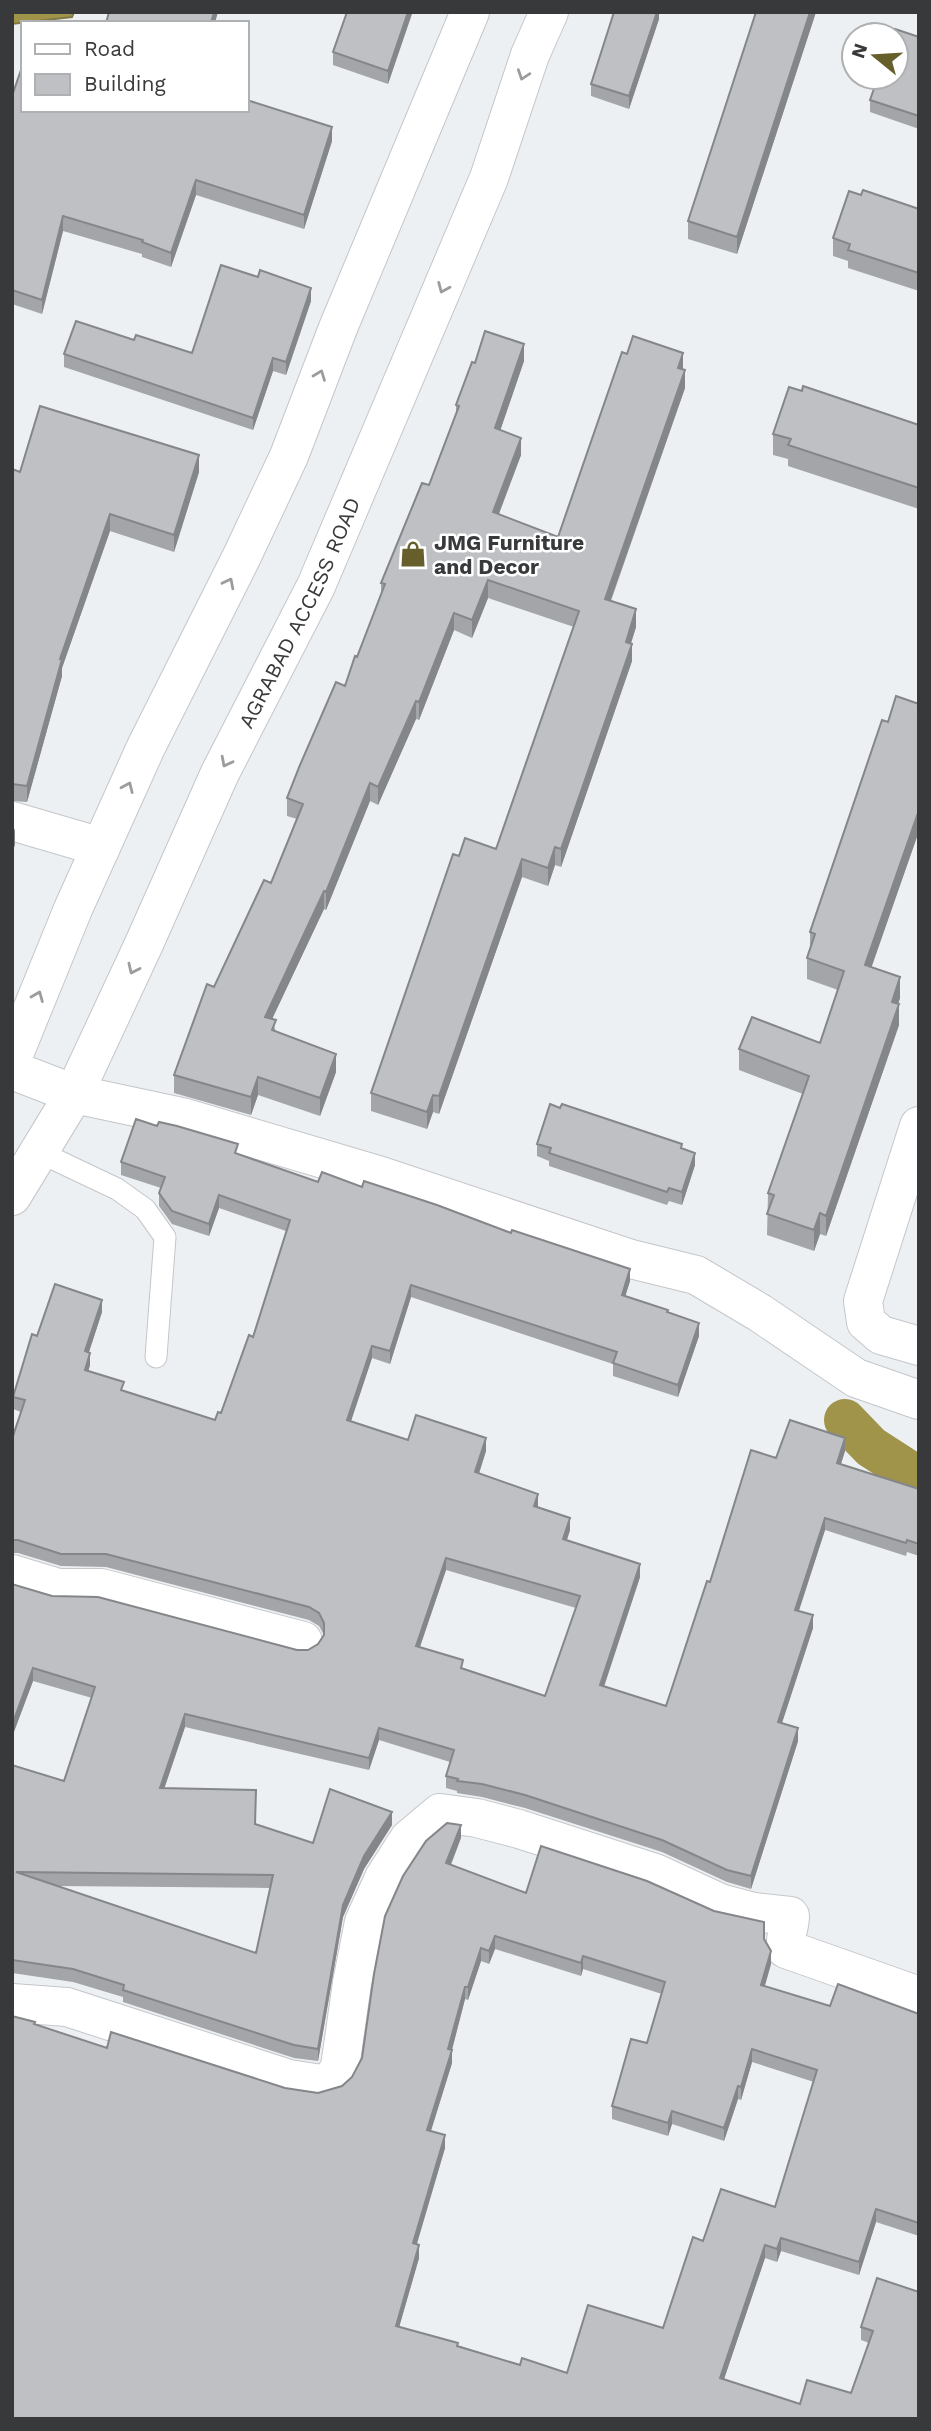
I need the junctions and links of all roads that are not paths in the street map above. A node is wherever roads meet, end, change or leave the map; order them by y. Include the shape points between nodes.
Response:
1 (470, 12) edge
2 (549, 12) edge
3 (12, 821) edge
4 (101, 847) junction
5 (12, 1059) edge
6 (12, 1070) edge
7 (74, 1094) junction
8 (919, 1126) edge
9 (39, 1152) junction
10 (12, 1196) edge
11 (919, 1346) edge
12 (156, 1357) dead end
13 (919, 1400) edge
14 (12, 1574) edge
15 (303, 1641) dead end
16 (919, 1996) edge
17 (12, 2003) edge

4 -> 1 street via 289,456
2 -> 7 street, AGRABAD ACCESS ROAD via 489,178 316,586 220,772
3 - 4 street
5 -> 4 street
6 - 7 street
7 - 9 street, AGRABAD ACCESS ROAD
7 - 13 street via 194,1120 631,1259 696,1275 856,1378
8 - 11 street via 863,1301 866,1322 881,1335
9 - 10 street, AGRABAD ACCESS ROAD
9 - 12 lane via 117,1189 145,1209 164,1237
14 - 15 street via 58,1588 101,1588
16 - 17 street via 786,1949 790,1916 785,1914 720,1903 655,1873 519,1829 439,1814 409,1839 364,1922 340,2067 333,2079 321,2084 289,2078 67,2007

